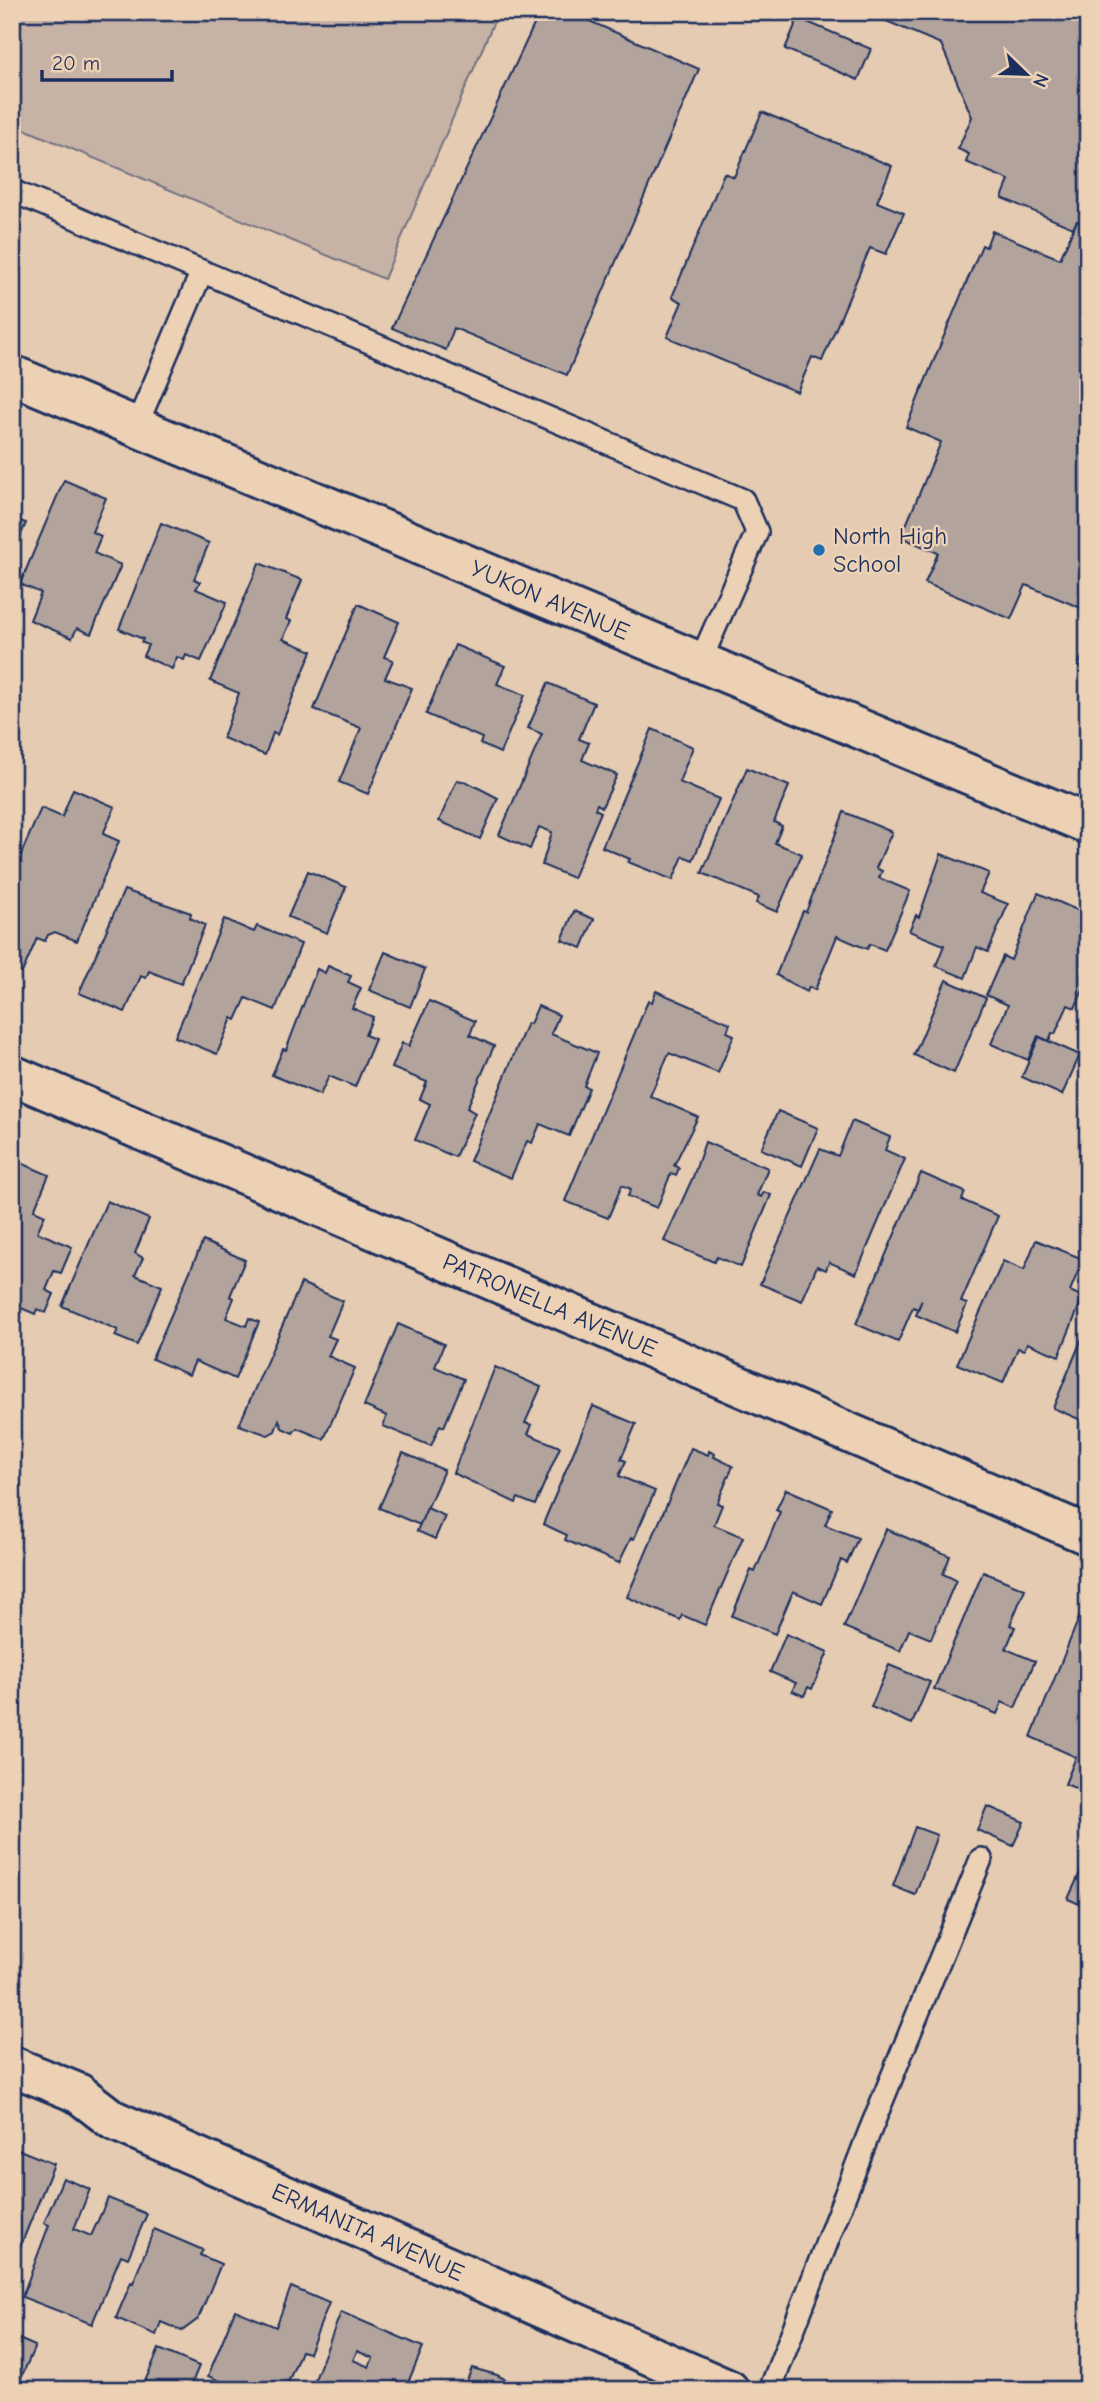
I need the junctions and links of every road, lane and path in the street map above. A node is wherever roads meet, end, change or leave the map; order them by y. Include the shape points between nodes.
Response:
1 (12, 191) edge
2 (202, 271) junction
3 (12, 375) edge
4 (136, 427) junction
5 (700, 662) junction
6 (1088, 824) edge
7 (12, 1074) edge
8 (1088, 1535) edge
9 (981, 1858) dead end
10 (12, 2066) edge
11 (729, 2390) edge
12 (770, 2390) edge

1 - 2 lane
2 - 4 lane
2 - 5 lane via 743,500 757,532
3 - 4 street, YUKON AVENUE
4 - 5 street, YUKON AVENUE
5 - 6 street, YUKON AVENUE
7 - 8 street, PATRONELLA AVENUE
9 - 12 lane
10 - 11 street, ERMANITA AVENUE via 78,2093 113,2120

